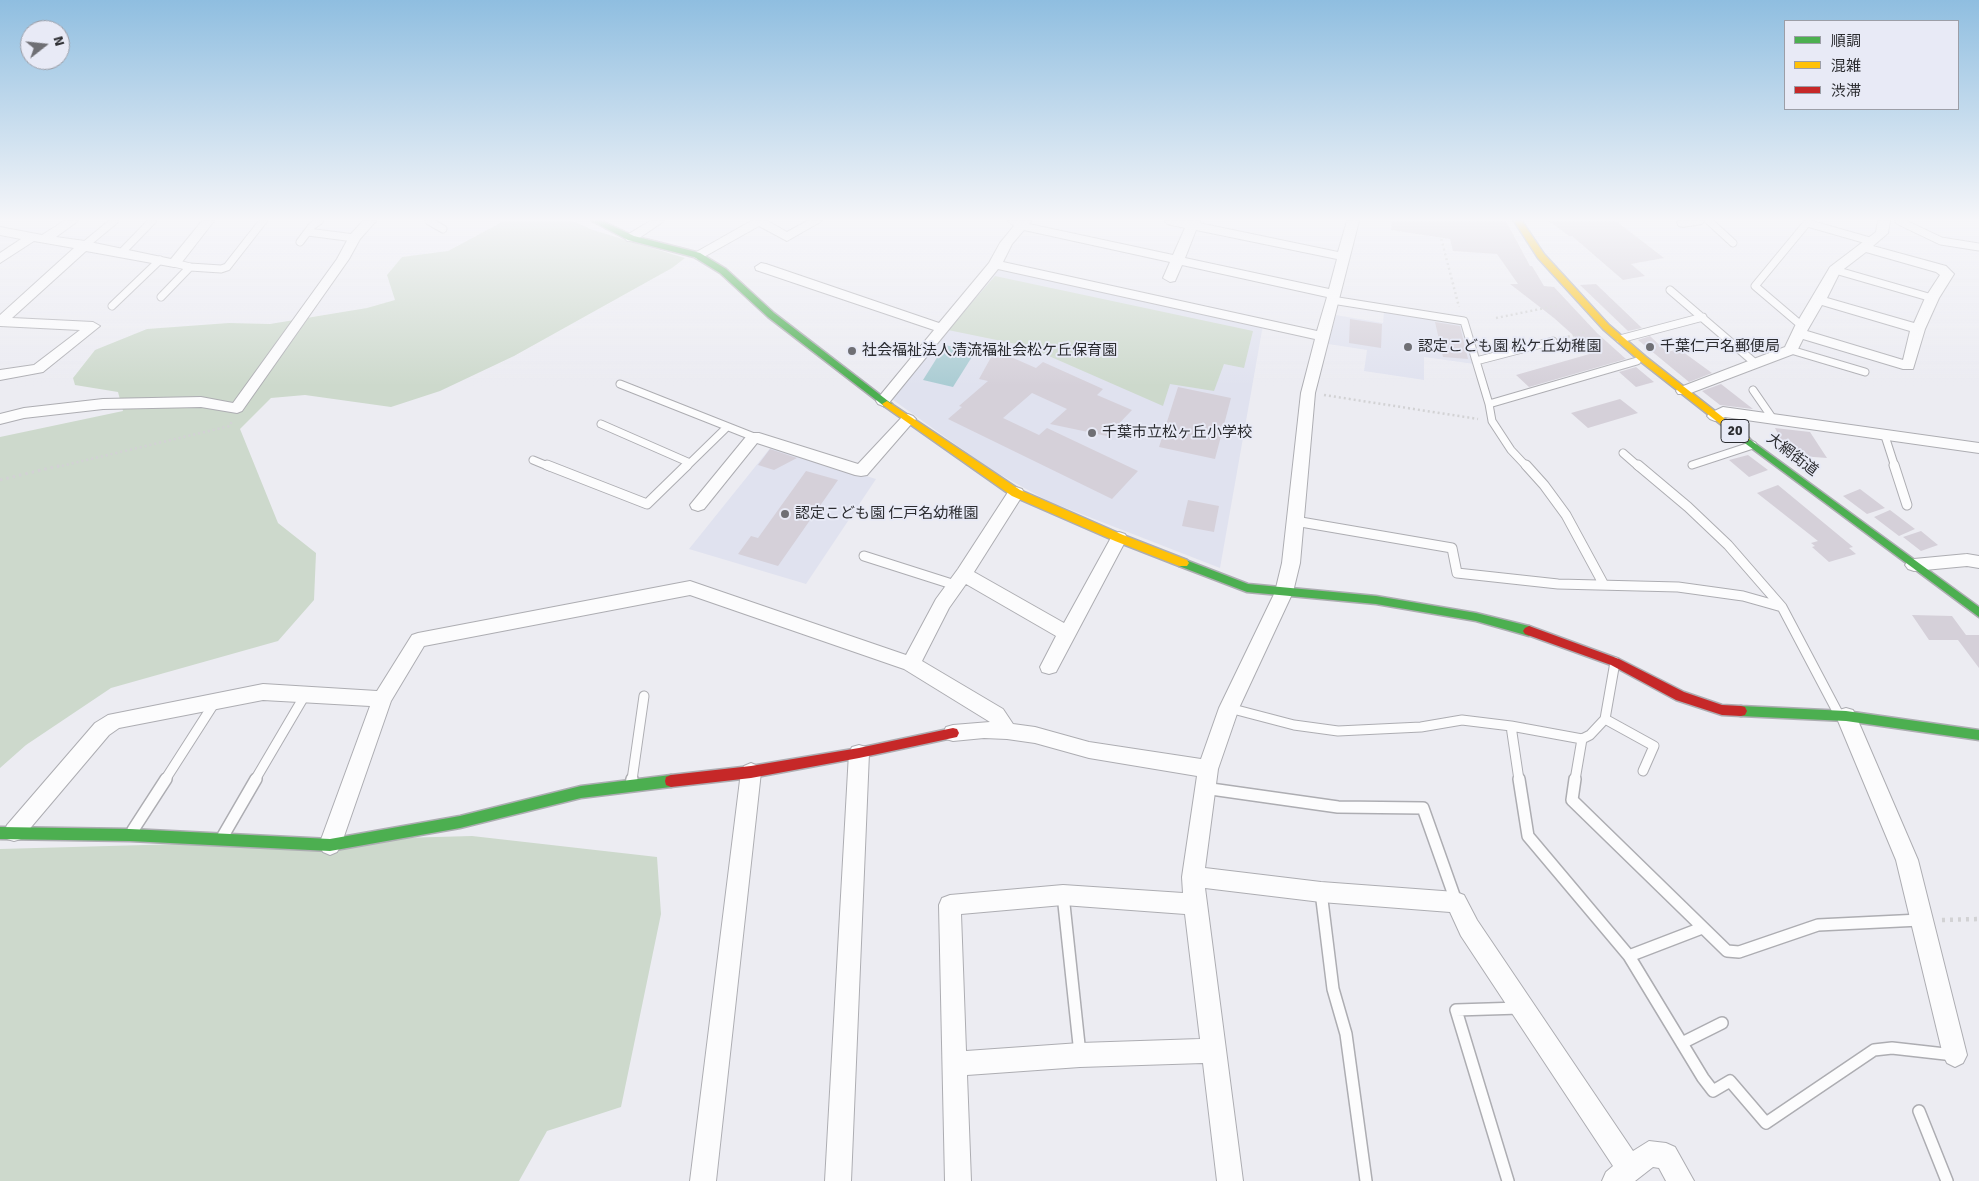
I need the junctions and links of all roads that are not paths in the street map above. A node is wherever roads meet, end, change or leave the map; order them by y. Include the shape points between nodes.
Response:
1 (51, 276) edge
2 (143, 276) edge
3 (181, 276) edge
4 (330, 276) edge
5 (729, 276) edge
6 (788, 276) edge
7 (984, 276) edge
8 (1049, 276) edge
9 (1242, 276) edge
10 (1338, 276) edge
11 (1558, 276) edge
12 (1763, 276) edge
13 (1831, 276) edge
14 (1855, 276) edge
15 (1945, 276) edge
16 (1670, 290) dead end
17 (161, 297) dead end
18 (1333, 297) junction
19 (1932, 298) junction
20 (1819, 300) junction
21 (112, 306) dead end
22 (1704, 318) junction
23 (0, 322) edge
24 (941, 328) junction
25 (1918, 329) junction
26 (1801, 330) junction
27 (1322, 336) junction
28 (1620, 339) junction
29 (1553, 341) road end
30 (1791, 350) junction
31 (1476, 361) junction
32 (1637, 361) dead end
33 (1755, 363) junction
34 (1865, 372) dead end
35 (0, 375) edge
36 (620, 384) dead end
37 (1753, 390) dead end
38 (1683, 392) junction
39 (883, 401) junction
40 (1489, 404) junction
41 (1715, 416) junction
42 (0, 419) edge
43 (908, 419) junction
44 (1773, 420) junction
45 (601, 424) dead end
46 (727, 426) junction
47 (1885, 436) junction
48 (754, 437) junction
49 (1753, 445) junction
50 (1979, 448) edge
51 (1623, 453) dead end
52 (533, 460) dead end
53 (690, 462) junction
54 (1692, 466) dead end
55 (1016, 493) junction
56 (1907, 505) dead end
57 (698, 506) dead end
58 (1295, 521) junction
59 (1120, 538) junction
60 (864, 556) dead end
61 (1979, 562) edge
62 (1914, 565) junction
63 (959, 580) junction
64 (1604, 585) junction
65 (1284, 592) junction
66 (1782, 607) junction
67 (1979, 613) edge
68 (1067, 634) junction
69 (1615, 662) junction
70 (911, 664) junction
71 (1048, 667) dead end
72 (305, 695) junction
73 (644, 696) dead end
74 (382, 699) junction
75 (215, 702) junction
76 (1229, 708) junction
77 (1843, 715) junction
78 (1605, 719) junction
79 (1511, 726) junction
80 (1007, 730) junction
81 (953, 733) joint
82 (1979, 736) edge
83 (1582, 739) junction
84 (859, 753) junction
85 (1643, 771) dead end
86 (751, 772) junction
87 (1206, 779) junction
88 (631, 787) junction
89 (7, 833) edge
90 (130, 835) junction
91 (220, 841) junction
92 (330, 845) junction
93 (1193, 877) junction
94 (1321, 892) junction
95 (1063, 895) junction
96 (1456, 902) junction
97 (1195, 904) junction
98 (1921, 920) junction
99 (1702, 928) junction
100 (1629, 956) junction
101 (1522, 1008) junction
102 (1722, 1023) dead end
103 (1682, 1043) junction
104 (1213, 1051) junction
105 (1080, 1055) junction
106 (1955, 1055) joint
107 (956, 1064) junction
108 (1919, 1111) dead end
109 (1623, 1175) edge
110 (703, 1181) edge
111 (838, 1181) edge
112 (958, 1181) edge
113 (1230, 1181) edge
114 (1366, 1181) edge
115 (1508, 1181) edge
116 (1681, 1181) edge
117 (1947, 1181) edge

1 - 23 street
2 - 21 lane
3 - 17 lane
4 - 42 street via 237,408 201,402 103,404
5 - 39 street via 771,315
6 - 24 street
7 - 24 street
8 - 27 street
9 - 18 street
10 - 18 street
11 - 28 street, 大網街道 / 20
12 - 26 lane via 1755,286
13 - 20 street
14 - 19 lane
15 - 19 street
16 - 22 lane
18 - 27 street
18 - 31 lane via 1464,321
19 - 25 street
20 - 25 street
20 - 26 street
22 - 28 lane
22 - 33 lane
23 - 35 street via 93,326 38,369
24 - 39 street
25 - 26 street via 1908,366
26 - 30 street
27 - 58 street via 1308,393
28 - 38 street, 大網街道 / 20
29 - 31 lane
30 - 33 street
30 - 34 lane
31 - 40 lane
32 - 40 lane
33 - 38 street
36 - 46 lane
37 - 44 lane
38 - 41 street, 大網街道 / 20
39 - 43 street
40 - 64 lane via 1492,421 1511,450 1544,485 1566,515
41 - 44 street via 1723,412
41 - 49 street, 大網街道 / 20
43 - 48 street via 861,471
43 - 55 street
44 - 47 street
45 - 53 lane
46 - 48 lane
46 - 53 lane
47 - 50 street
47 - 56 lane
48 - 57 street
49 - 54 lane
49 - 62 street, 大網街道 / 20
51 - 66 lane via 1728,545
52 - 53 lane via 647,504
55 - 59 street
55 - 63 street
58 - 64 lane via 1452,548 1457,574
58 - 65 street
59 - 65 street via 1247,588
59 - 68 street
60 - 63 lane
61 - 62 street via 1968,560
62 - 67 street, 大網街道 / 20
63 - 68 street
63 - 70 street via 942,604
64 - 66 lane via 1678,587 1743,596
65 - 69 street via 1376,600 1476,617 1544,635
65 - 76 street
66 - 77 lane
68 - 71 street
69 - 77 street via 1680,696 1722,710
69 - 78 lane
70 - 74 street via 690,588 418,640
70 - 80 street via 996,715
72 - 74 street
72 - 75 street via 263,692
72 - 91 lane
73 - 88 lane
74 - 92 street
75 - 89 street via 128,717 102,729
75 - 90 lane
76 - 79 lane via 1294,725 1338,730 1421,727 1462,720
76 - 87 street
77 - 82 street
77 - 98 street via 1907,860
78 - 83 lane
78 - 85 lane via 1654,746
79 - 83 lane
79 - 100 lane via 1528,836
80 - 81 street
80 - 87 street
81 - 84 street
83 - 99 lane via 1572,800
84 - 86 street
84 - 111 street
86 - 88 street
86 - 110 street
87 - 93 street
87 - 96 lane via 1338,807 1424,808
88 - 92 street via 581,792 460,822
89 - 90 street
90 - 91 street
91 - 92 street
93 - 94 street
93 - 97 street
94 - 96 street
94 - 114 lane via 1333,989 1346,1034
95 - 97 street
95 - 105 lane
95 - 107 street via 950,905
96 - 101 street via 1469,928
97 - 104 street
98 - 99 lane via 1818,925 1740,952 1727,951
98 - 106 street
99 - 100 lane
100 - 103 lane
101 - 109 street
101 - 115 lane via 1456,1010
102 - 103 lane
103 - 106 lane via 1713,1091 1730,1081 1766,1123 1874,1050 1892,1048
104 - 105 street
104 - 113 street
105 - 107 street
107 - 112 street
108 - 117 lane
109 - 116 street via 1649,1154 1666,1156

